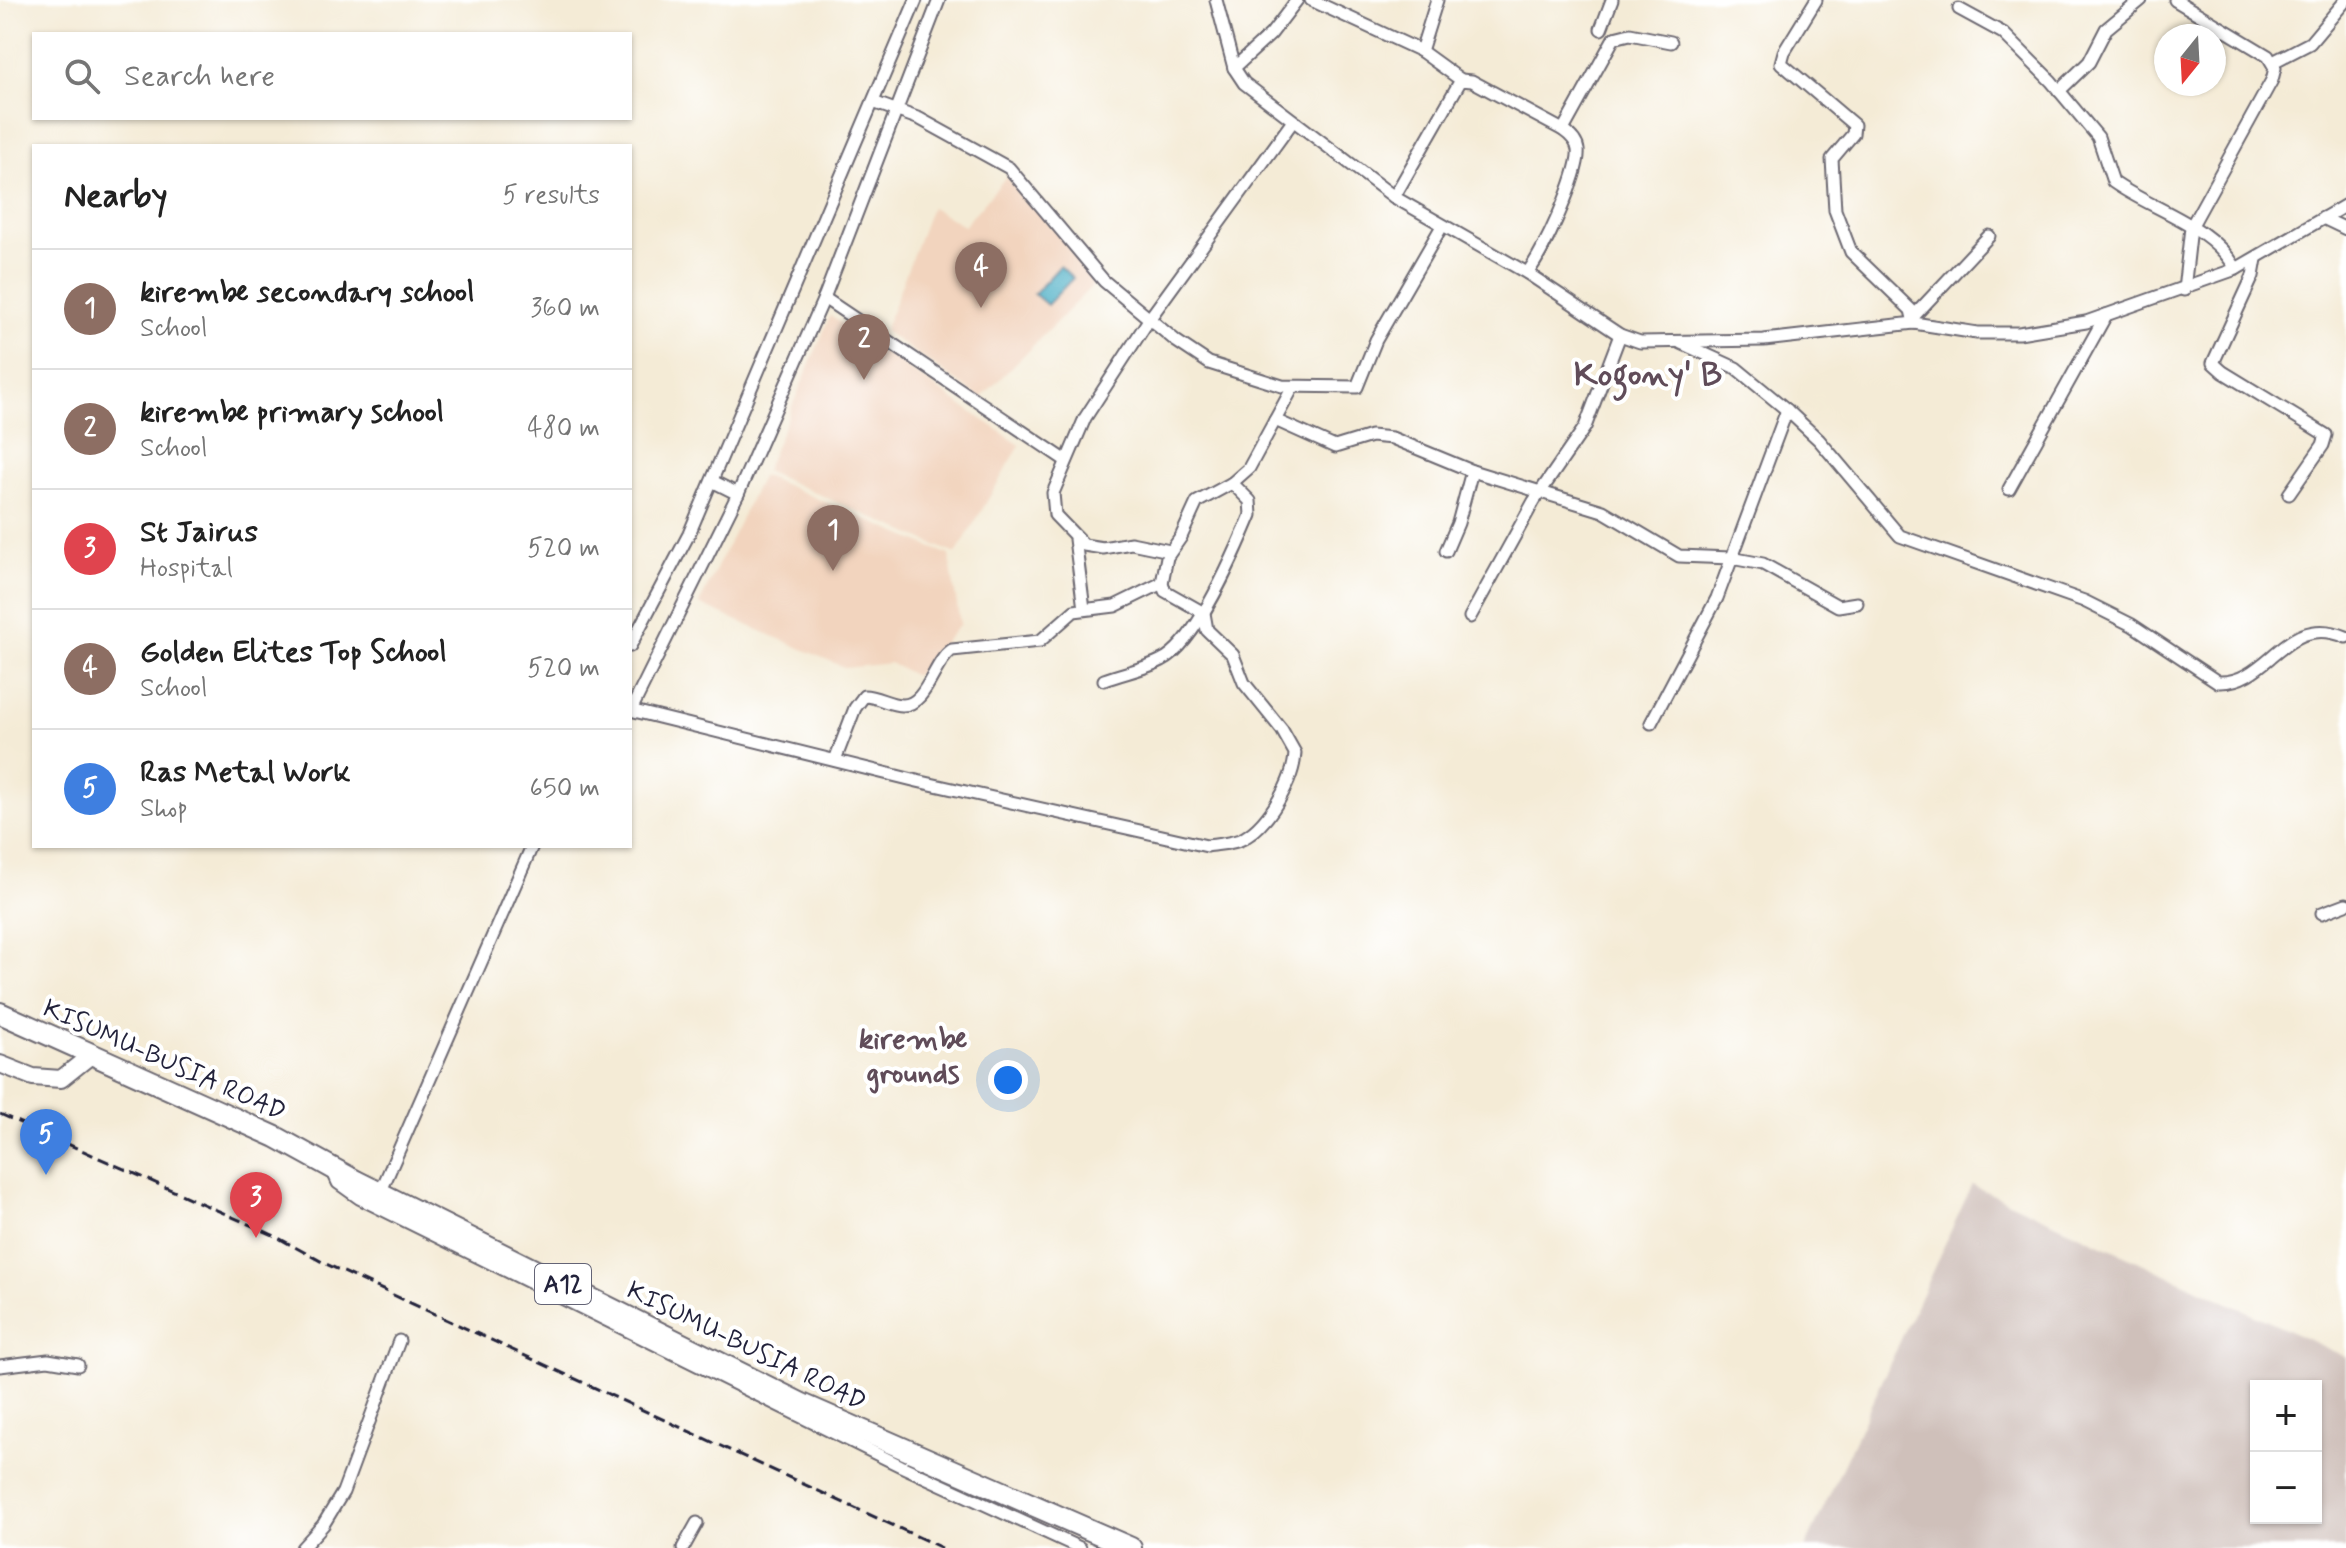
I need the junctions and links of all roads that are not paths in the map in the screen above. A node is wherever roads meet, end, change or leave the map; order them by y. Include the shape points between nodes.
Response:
1 (916, 0) edge
2 (939, 0) edge
3 (1216, 0) edge
4 (1297, 0) edge
5 (1311, 0) edge
6 (1437, 0) edge
7 (1612, 0) edge
8 (1816, 0) edge
9 (2141, 0) edge
10 (2175, 0) edge
11 (2346, 0) edge
12 (1959, 9) dead end
13 (1601, 29) dead end
14 (1671, 42) dead end
15 (1421, 51) junction
16 (2273, 62) junction
17 (1234, 68) junction
18 (1461, 80) junction
19 (2059, 91) junction
20 (873, 102) junction
21 (896, 109) junction
22 (1293, 121) junction
23 (1563, 130) junction
24 (1394, 197) junction
25 (2346, 205) edge
26 (2323, 218) junction
27 (1442, 226) junction
28 (2191, 227) junction
29 (2346, 229) edge
30 (1989, 236) dead end
31 (2256, 259) junction
32 (2236, 269) junction
33 (1527, 273) junction
34 (2184, 290) junction
35 (824, 298) junction
36 (2106, 315) junction
37 (1150, 318) junction
38 (1914, 320) junction
39 (1620, 335) junction
40 (1681, 343) junction
41 (1293, 387) junction
42 (1787, 410) junction
43 (1275, 420) junction
44 (1065, 460) junction
45 (1472, 471) junction
46 (712, 481) junction
47 (1232, 483) junction
48 (2009, 489) dead end
49 (1540, 493) junction
50 (738, 494) junction
51 (2289, 494) dead end
52 (1075, 539) junction
53 (1170, 551) junction
54 (1446, 551) dead end
55 (1731, 558) junction
56 (1162, 583) junction
57 (1857, 603) dead end
58 (1084, 609) junction
59 (1204, 613) junction
60 (1470, 617) dead end
61 (2346, 637) edge
62 (632, 642) edge
63 (1104, 680) dead end
64 (632, 706) edge
65 (632, 710) edge
66 (1651, 723) dead end
67 (835, 760) junction
68 (531, 848) edge
69 (2346, 904) edge
70 (2322, 913) dead end
71 (0, 1013) edge
72 (91, 1055) junction
73 (0, 1064) edge
74 (331, 1168) junction
75 (380, 1193) junction
76 (399, 1341) dead end
77 (78, 1365) dead end
78 (0, 1366) edge
79 (697, 1523) dead end
80 (308, 1546) edge
81 (683, 1548) edge
82 (1080, 1548) edge
83 (1131, 1548) edge

1 - 20 street
2 - 21 street
3 - 17 street
4 - 17 street via 1271,34
5 - 15 street
6 - 15 street
7 - 13 street
8 - 38 street via 1781,63 1854,125 1853,134 1832,159 1839,228 1851,252
9 - 19 street via 2106,29 2089,62
10 - 16 street
11 - 16 street via 2310,43
12 - 19 street via 2003,33
14 - 23 street via 1630,34 1614,38
15 - 18 street
16 - 28 street via 2272,80
17 - 22 street via 1244,83
18 - 23 street
18 - 24 street
19 - 28 street via 2098,137 2113,182
20 - 21 street
20 - 46 street
21 - 35 street
21 - 37 street via 978,149 1017,175 1087,265
22 - 24 street
22 - 37 street
23 - 33 street via 1574,140 1577,159 1557,219
24 - 27 street
25 - 26 street
26 - 29 street
26 - 31 street
27 - 33 street
27 - 41 street via 1376,340 1360,384
28 - 32 street via 2226,251
28 - 34 street
30 - 38 street
31 - 32 street
31 - 51 street via 2213,363 2326,435
32 - 34 street
33 - 39 street
34 - 36 street
35 - 44 street
35 - 50 street
36 - 38 street via 2019,333 1977,333
36 - 48 street
37 - 41 street via 1189,351 1228,372
37 - 44 street via 1085,418
38 - 40 street via 1764,340
39 - 40 street via 1640,342
39 - 49 street via 1585,427
40 - 42 street via 1736,368
41 - 43 street
42 - 55 street
42 - 61 street via 1900,536 2084,601 2132,625 2218,682 2241,677 2312,630
43 - 45 street via 1335,447 1371,436 1392,438
43 - 47 street via 1249,468
44 - 52 street via 1051,507
45 - 49 street
45 - 54 street
46 - 50 street
46 - 62 street
47 - 53 street via 1201,498
47 - 59 street via 1250,501 1251,515
49 - 55 street via 1603,511 1679,556
49 - 60 street
50 - 64 street
52 - 53 street via 1094,548 1131,543
52 - 58 street
53 - 56 street
55 - 57 street via 1763,564 1838,606
55 - 66 street via 1717,598
56 - 58 street via 1115,606
56 - 59 street via 1174,597
58 - 67 street via 1063,617 1040,641 952,650 912,704 864,696
59 - 63 street via 1163,660
59 - 67 street via 1207,630 1233,655 1244,683 1295,753 1290,776 1267,815 1238,841 1207,846
65 - 67 street
68 - 75 street
69 - 70 street
71 - 72 highway, KISUMU-BUSIA ROAD / A12
72 - 73 street via 61,1079 33,1077
72 - 74 highway, KISUMU-BUSIA ROAD / A12 via 276,1137
74 - 75 highway, KISUMU-BUSIA ROAD / A12
74 - 82 street via 338,1183 359,1198 901,1466
75 - 83 highway, KISUMU-BUSIA ROAD / A12 via 802,1404
76 - 80 street via 343,1492
77 - 78 street via 48,1360
79 - 81 street

